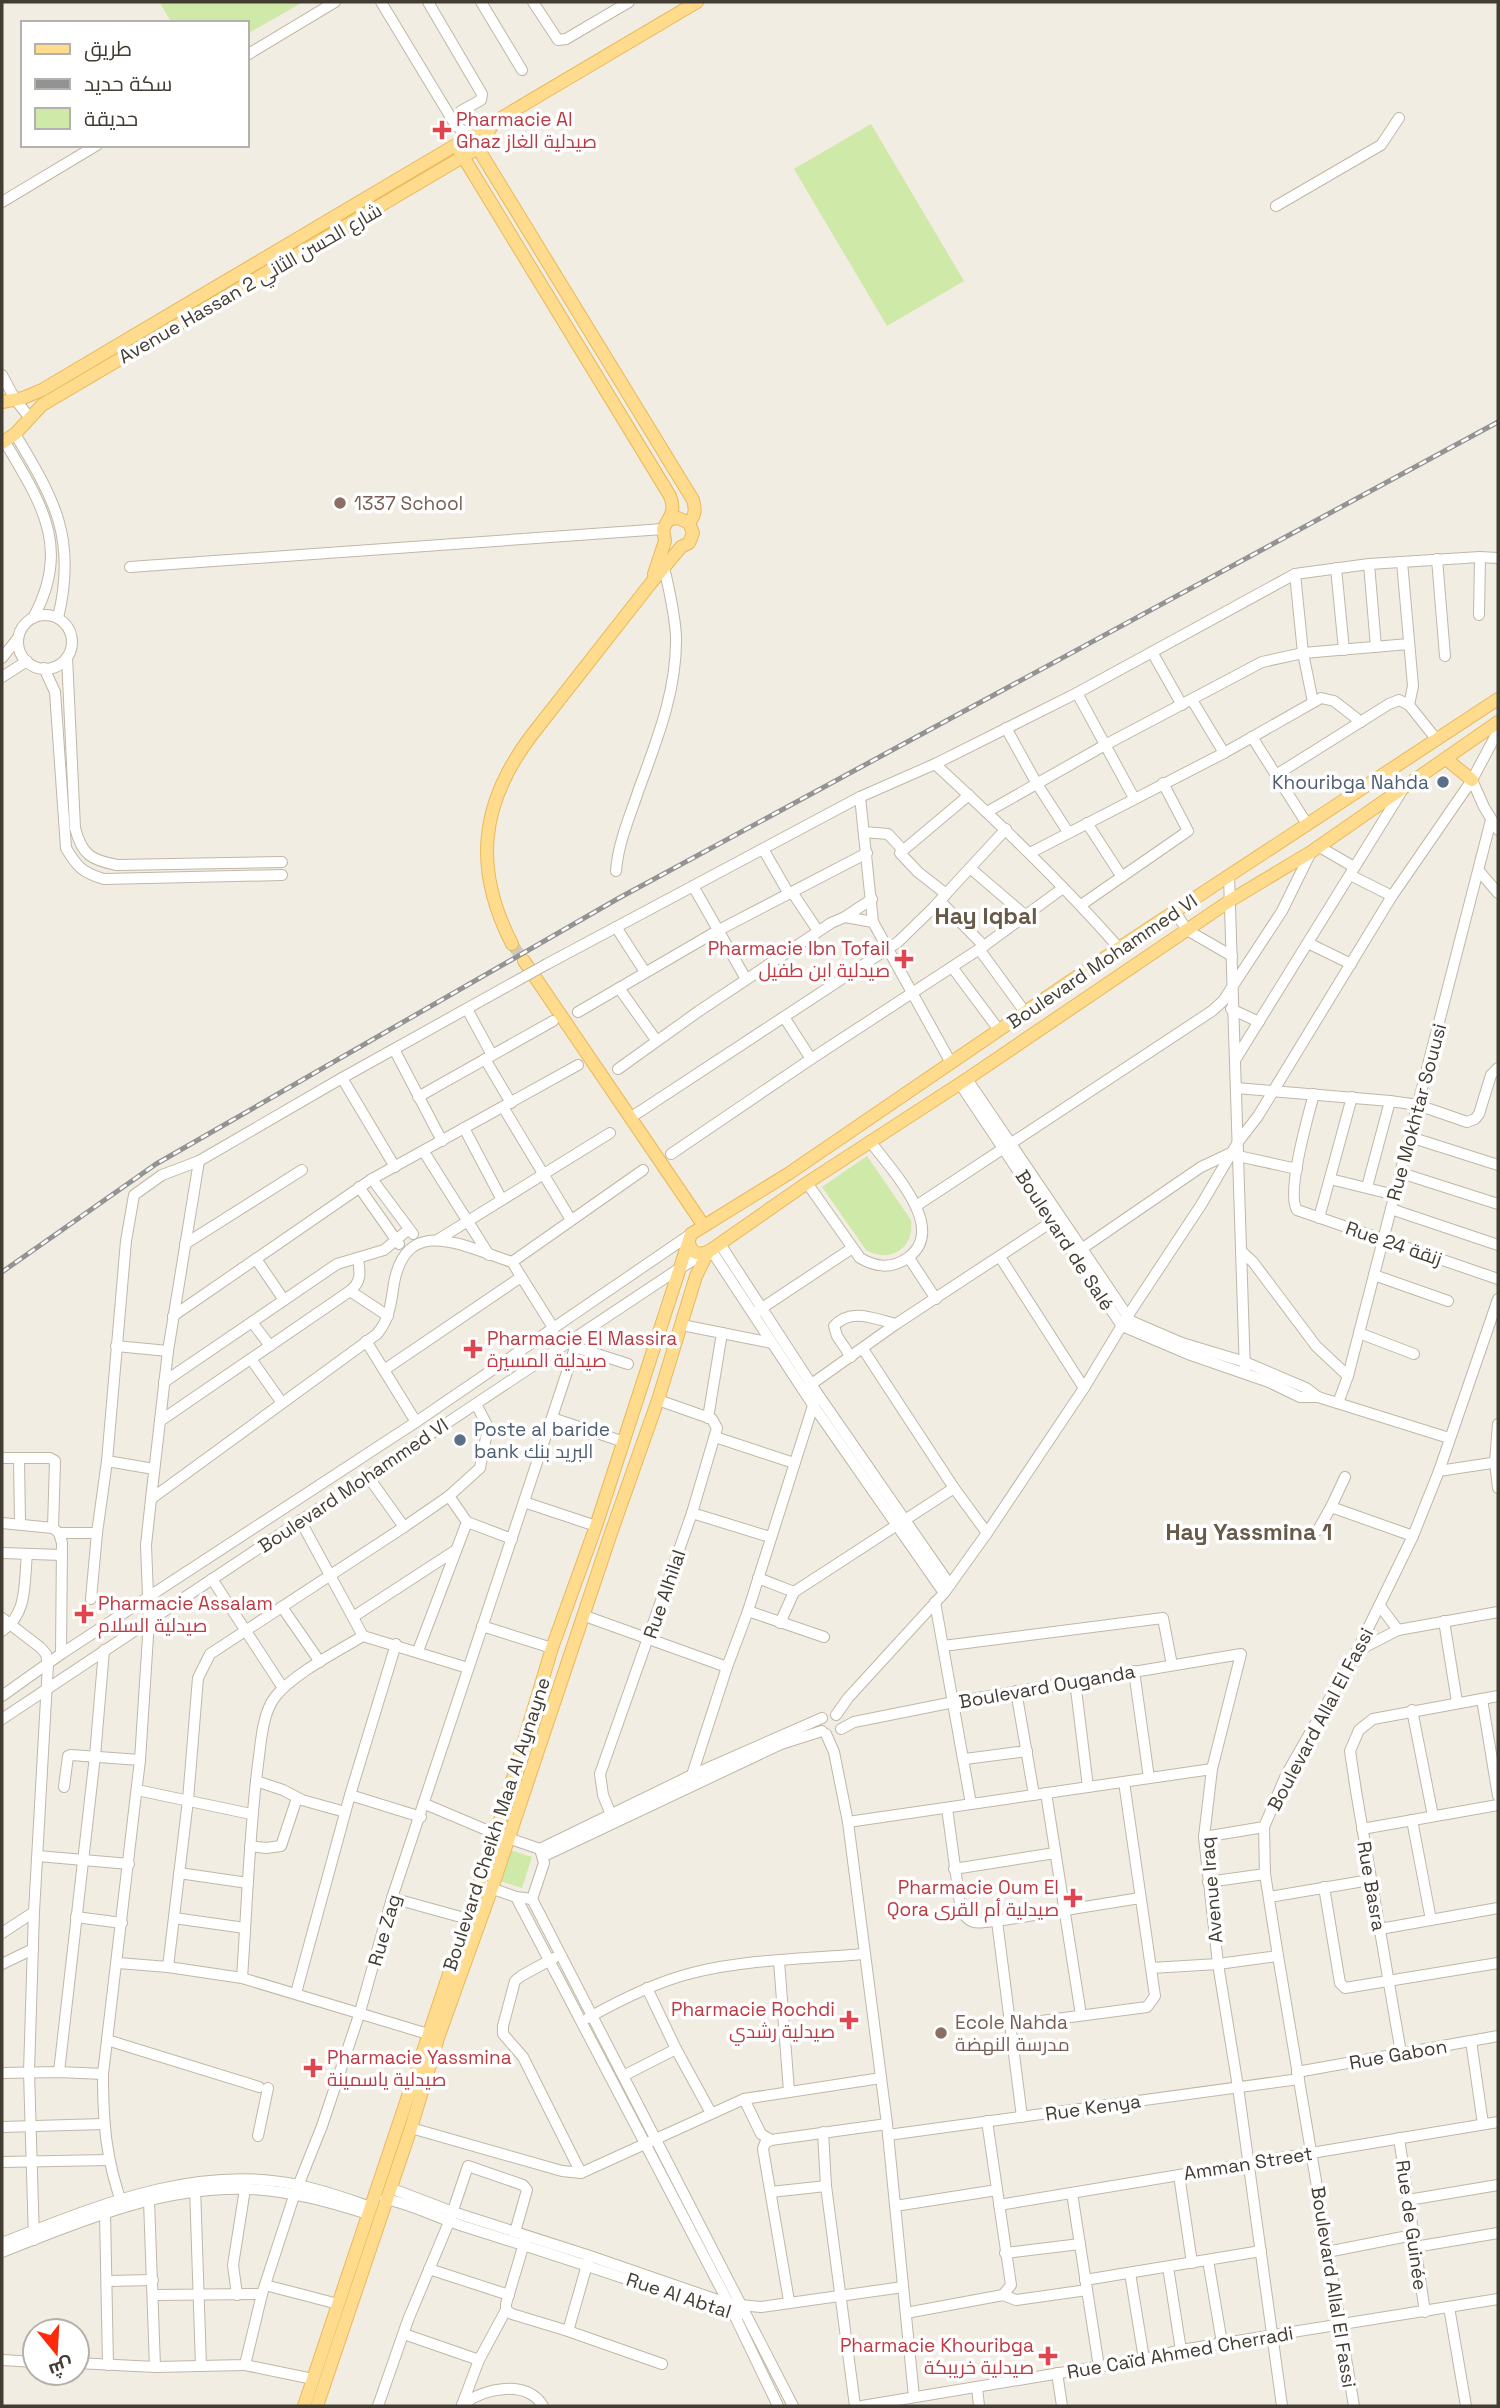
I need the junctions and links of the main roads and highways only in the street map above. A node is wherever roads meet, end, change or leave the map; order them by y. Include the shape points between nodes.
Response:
1 (696, 2) edge
2 (495, 121) junction
3 (470, 135) junction
4 (456, 144) junction
5 (478, 148) junction
6 (464, 157) junction
7 (302, 235) junction
8 (310, 248) junction
9 (606, 356) junction
10 (591, 365) junction
11 (8, 400) edge
12 (7, 440) edge
13 (675, 471) junction
14 (661, 479) junction
15 (689, 523) junction
16 (666, 530) junction
17 (681, 547) junction
18 (651, 583) junction
19 (1498, 699) edge
20 (1498, 722) edge
21 (1446, 759) junction
22 (1472, 780) road end
23 (512, 944) tunnel mouth
24 (524, 961) tunnel mouth
25 (706, 1225) junction
26 (690, 1238) junction
27 (713, 1249) junction
28 (502, 1836) junction
29 (486, 1886) junction
30 (304, 2406) edge
31 (317, 2406) edge

1 - 2 main road, Avenue Hassan 2 شارع الحسن الثاني
2 - 3 main road, Avenue Hassan 2 شارع الحسن الثاني
2 - 5 main road, Avenue Hassan 2 شارع الحسن الثاني
3 - 4 main road, Avenue Hassan 2 شارع الحسن الثاني
3 - 5 main road
4 - 6 main road
4 - 7 main road, Avenue Hassan 2 شارع الحسن الثاني
5 - 6 main road, Avenue Hassan 2 شارع الحسن الثاني
5 - 9 main road
6 - 8 main road, Avenue Hassan 2 شارع الحسن الثاني
6 - 10 main road
7 - 8 main road
7 - 11 main road, Avenue Hassan 2 شارع الحسن الثاني via 42,390
8 - 12 main road, Avenue Hassan 2 شارع الحسن الثاني via 42,405
9 - 10 main road
9 - 13 main road
10 - 14 main road
13 - 14 main road
13 - 15 main road via 695,508
14 - 16 main road via 673,504
15 - 16 main road via 684,519
15 - 17 main road via 691,539
16 - 17 main road via 669,545
16 - 18 main road
17 - 18 main road
18 - 23 main road via 516,756 495,801 488,824 488,872 500,921
19 - 25 main road, Boulevard Mohammed VI
20 - 21 main road, Boulevard Mohammed VI
21 - 22 main road
21 - 27 main road, Boulevard Mohammed VI
24 - 25 main road
25 - 26 main road, Boulevard Mohammed VI
25 - 27 main road via 715,1224 724,1236
26 - 27 main road via 694,1252
26 - 28 main road, Boulevard Cheikh Maa Al Aynayne via 552,1647
27 - 28 main road, Boulevard Cheikh Maa Al Aynayne via 696,1276 584,1616
28 - 29 main road, Boulevard Cheikh Maa Al Aynayne
29 - 30 main road, Boulevard Cheikh Maa Al Aynayne via 468,1919 366,2208
29 - 31 main road, Boulevard Cheikh Maa Al Aynayne

